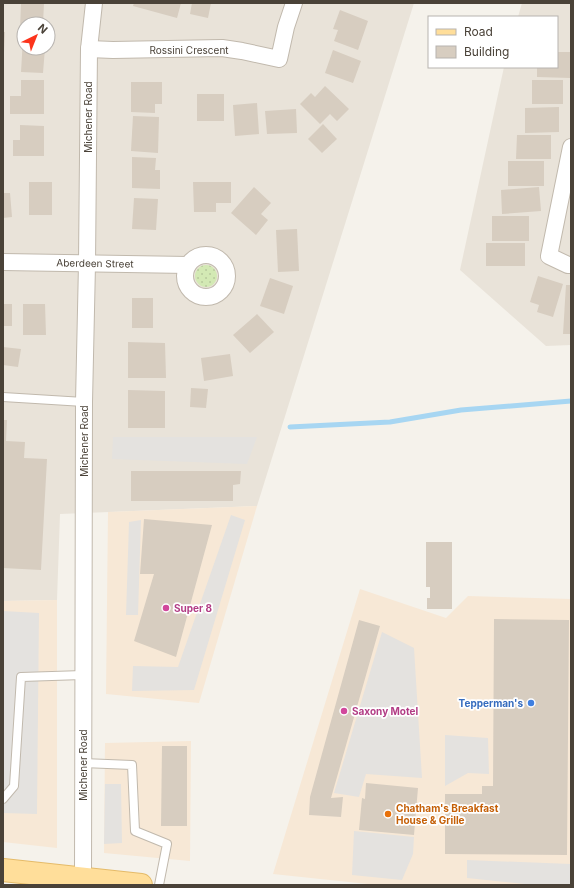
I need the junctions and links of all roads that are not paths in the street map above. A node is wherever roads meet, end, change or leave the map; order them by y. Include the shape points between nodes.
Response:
1 (94, 3) edge
2 (294, 3) edge
3 (89, 49) junction
4 (571, 147) edge
5 (3, 262) edge
6 (87, 264) junction
7 (188, 265) dead end
8 (571, 265) edge
9 (3, 397) edge
10 (84, 402) junction
11 (83, 675) junction
12 (83, 763) junction
13 (3, 799) edge
14 (3, 870) edge
15 (83, 879) junction
16 (141, 885) edge
17 (159, 885) edge

1 - 3 street, Michener Road
2 - 3 street, Rossini Crescent via 279,58 222,48
3 - 6 street, Michener Road
4 - 8 street via 549,256
5 - 6 street, Aberdeen Street
6 - 7 street, Aberdeen Street
6 - 10 street, Michener Road
9 - 10 lane
10 - 11 street, Michener Road
11 - 12 street, Michener Road
11 - 13 lane via 21,677 14,786
12 - 15 street, Michener Road
12 - 17 lane via 132,764 134,831 167,844
14 - 15 main road
15 - 16 main road

